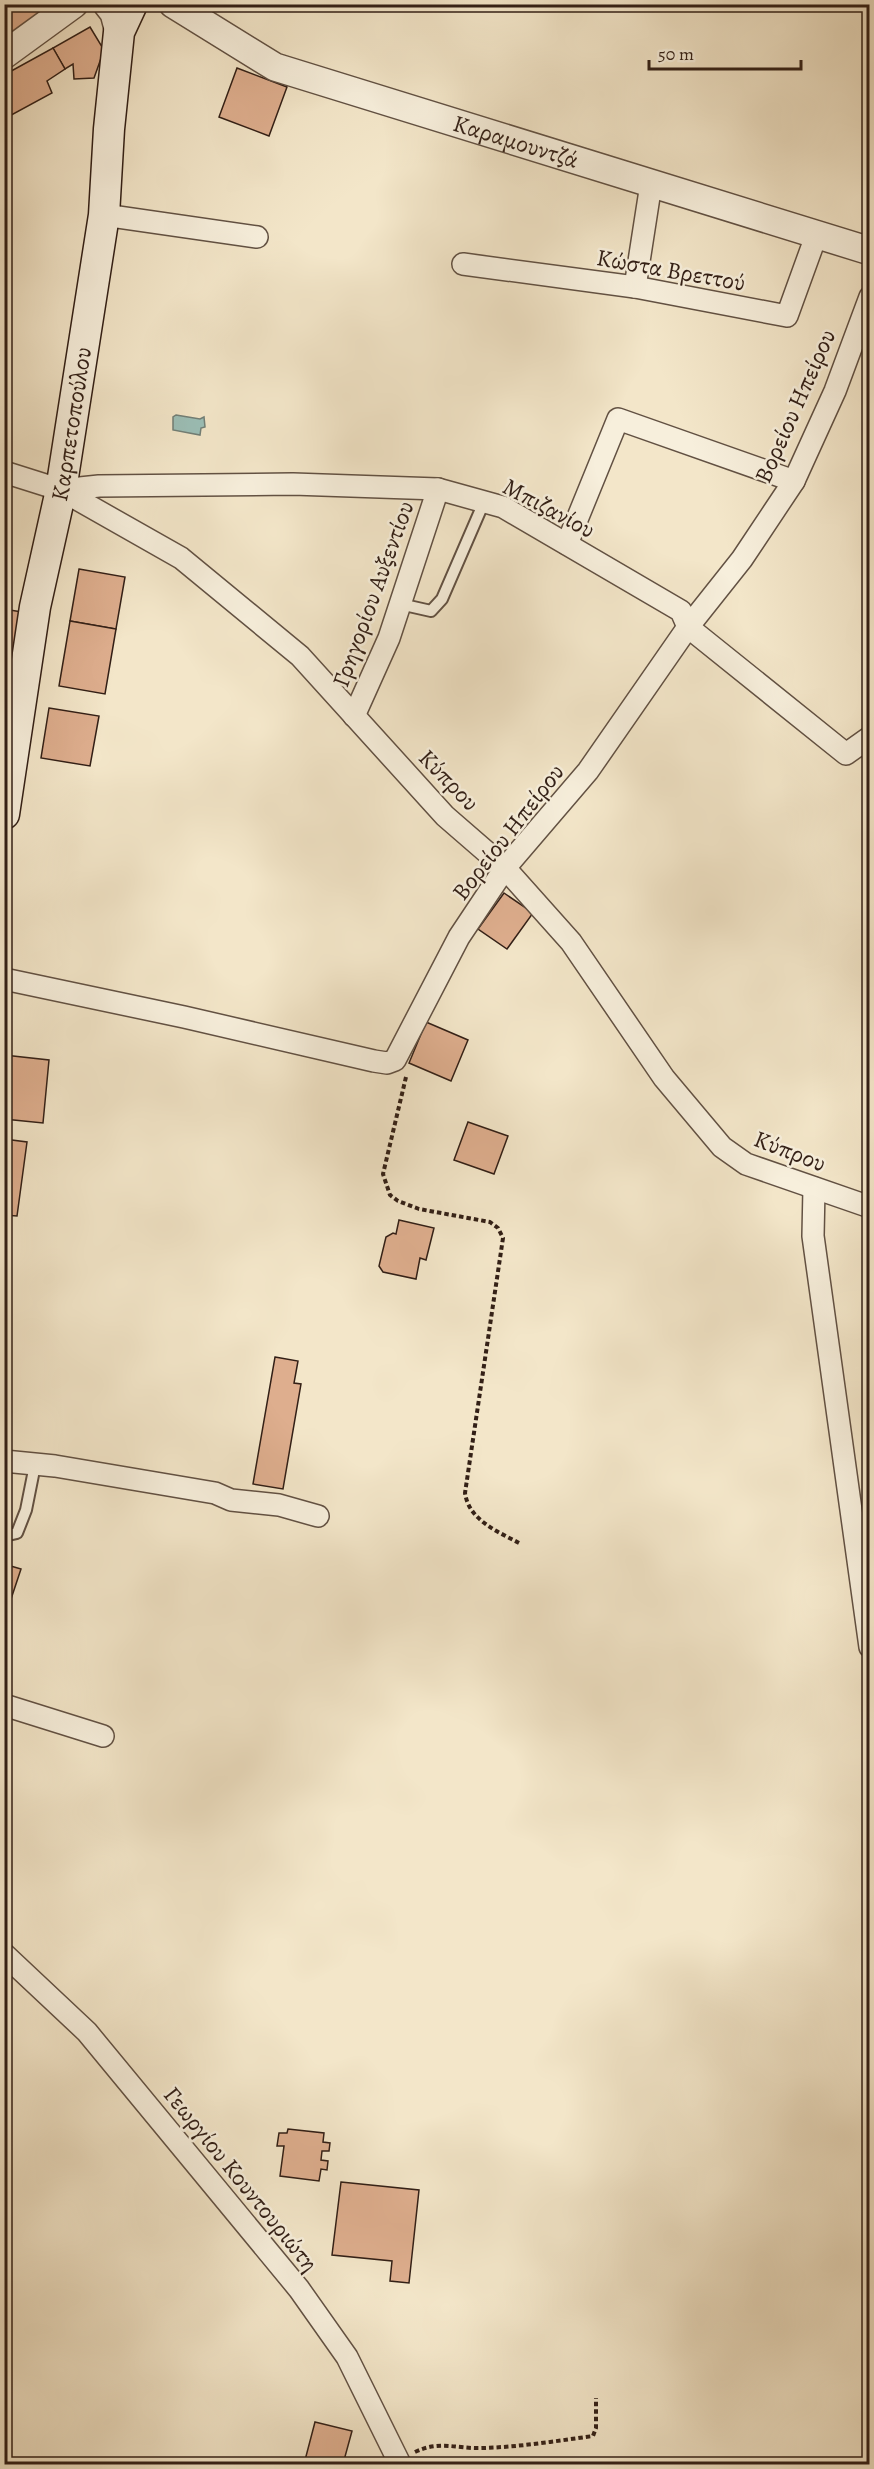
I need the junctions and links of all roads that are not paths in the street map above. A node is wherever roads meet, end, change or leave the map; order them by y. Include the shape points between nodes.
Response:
1 (74, 4) edge
2 (107, 4) edge
3 (132, 4) edge
4 (173, 4) edge
5 (120, 32) junction
6 (4, 55) edge
7 (651, 184) junction
8 (104, 215) junction
9 (816, 236) junction
10 (257, 237) dead end
11 (870, 251) edge
12 (463, 264) dead end
13 (635, 287) junction
14 (870, 297) edge
15 (4, 472) edge
16 (794, 481) junction
17 (438, 489) junction
18 (61, 490) junction
19 (484, 502) junction
20 (567, 544) junction
21 (400, 604) junction
22 (688, 627) junction
23 (354, 716) junction
24 (10, 731) edge
25 (870, 737) edge
26 (4, 814) edge
27 (505, 868) junction
28 (4, 979) edge
29 (814, 1188) junction
30 (870, 1207) edge
31 (4, 1461) edge
32 (35, 1465) junction
33 (318, 1516) dead end
34 (4, 1536) edge
35 (870, 1647) edge
36 (4, 1705) edge
37 (103, 1736) dead end
38 (4, 1954) edge
39 (399, 2462) edge

1 - 6 street
2 - 5 street
3 - 5 main road, Καρπετοπούλου
4 - 7 street, Καραμουντζά via 274,67
5 - 8 main road, Καρπετοπούλου
7 - 9 street, Καραμουντζά
7 - 13 street
8 - 10 street
8 - 18 main road, Καρπετοπούλου
9 - 11 street, Καραμουντζά
9 - 13 street, Κώστα Βρεττού via 787,316
12 - 13 street, Κώστα Βρεττού
14 - 16 street, Βορείου Ηπείρου via 835,391
15 - 18 street, Κύπρου
16 - 20 street via 618,419
16 - 22 street, Βορείου Ηπείρου via 742,559
17 - 18 street, Μπιζανίου via 293,484 99,486
17 - 19 street, Μπιζανίου
17 - 21 street, Γρηγορίου Αυξεντίου
18 - 23 street, Κύπρου via 181,558 300,656
18 - 24 main road, Καρπετοπούλου
19 - 20 street, Μπιζανίου via 502,507
19 - 21 lane via 442,599 431,611
20 - 22 street, Μπιζανίου via 681,611
21 - 23 street, Γρηγορίου Αυξεντίου
22 - 25 street, Μπιζανίου via 846,754
22 - 27 street, Βορείου Ηπείρου via 588,771
23 - 27 street, Κύπρου via 445,816
24 - 26 main road, Καρπετοπούλου
27 - 28 street, Βορείου Ηπείρου via 459,937 395,1060 387,1064
27 - 29 street, Κύπρου via 571,942 664,1078 722,1148 746,1164
29 - 30 street, Κύπρου
29 - 35 street via 813,1236
31 - 32 street
32 - 33 street via 203,1491
32 - 34 lane via 17,1533
36 - 37 street
38 - 39 street, Γεωργίου Κουντουριώτη via 87,2032 299,2289 347,2357

